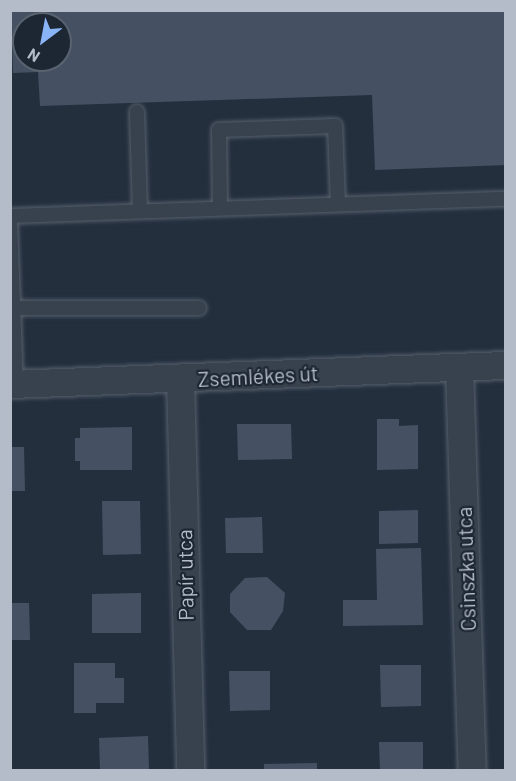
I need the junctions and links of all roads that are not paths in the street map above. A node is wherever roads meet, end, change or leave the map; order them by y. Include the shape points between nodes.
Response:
1 (136, 112) dead end
2 (506, 199) edge
3 (338, 204) junction
4 (220, 208) junction
5 (140, 211) junction
6 (10, 216) edge
7 (10, 222) edge
8 (14, 308) junction
9 (199, 308) dead end
10 (506, 365) edge
11 (459, 367) junction
12 (180, 380) junction
13 (13, 384) edge
14 (190, 771) edge
15 (472, 771) edge

1 - 5 lane
2 - 3 lane
3 - 4 lane
3 - 4 lane via 334,126 219,130
4 - 5 lane
5 - 6 lane
7 - 8 lane
8 - 9 lane
8 - 13 lane
10 - 11 street, Zsemlékes út
11 - 12 street, Zsemlékes út
11 - 15 street, Csinszka utca
12 - 13 street, Zsemlékes út
12 - 14 street, Papír utca

